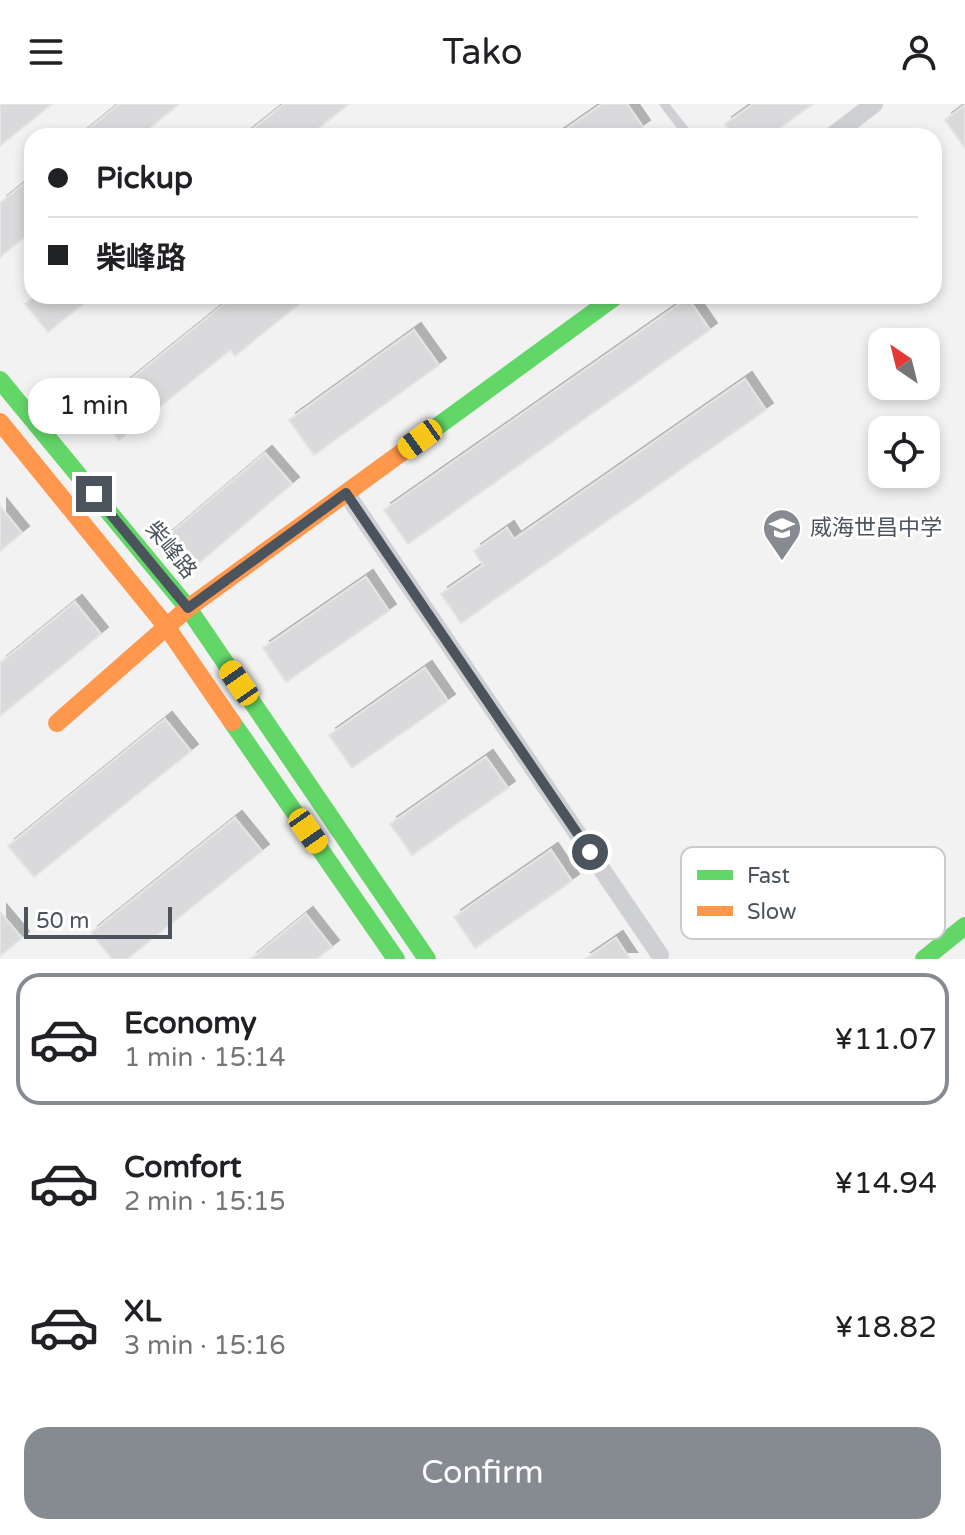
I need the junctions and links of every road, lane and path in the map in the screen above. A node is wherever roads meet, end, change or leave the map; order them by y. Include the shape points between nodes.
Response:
1 (664, 104) edge
2 (874, 104) edge
3 (683, 128) edge
4 (842, 128) edge
5 (605, 304) edge
6 (0, 380) edge
7 (0, 422) edge
8 (346, 493) junction
9 (188, 608) junction
10 (166, 626) junction
11 (57, 723) dead end
12 (965, 926) edge
13 (660, 955) dead end
14 (396, 959) edge
15 (427, 959) edge
16 (924, 959) edge

1 - 3 lane
2 - 4 street
5 - 8 street
6 - 9 street, 柴峰路
7 - 10 street
8 - 9 street
8 - 13 street
9 - 10 street
9 - 15 street, 柴峰路
10 - 11 street
10 - 14 street
12 - 16 street

